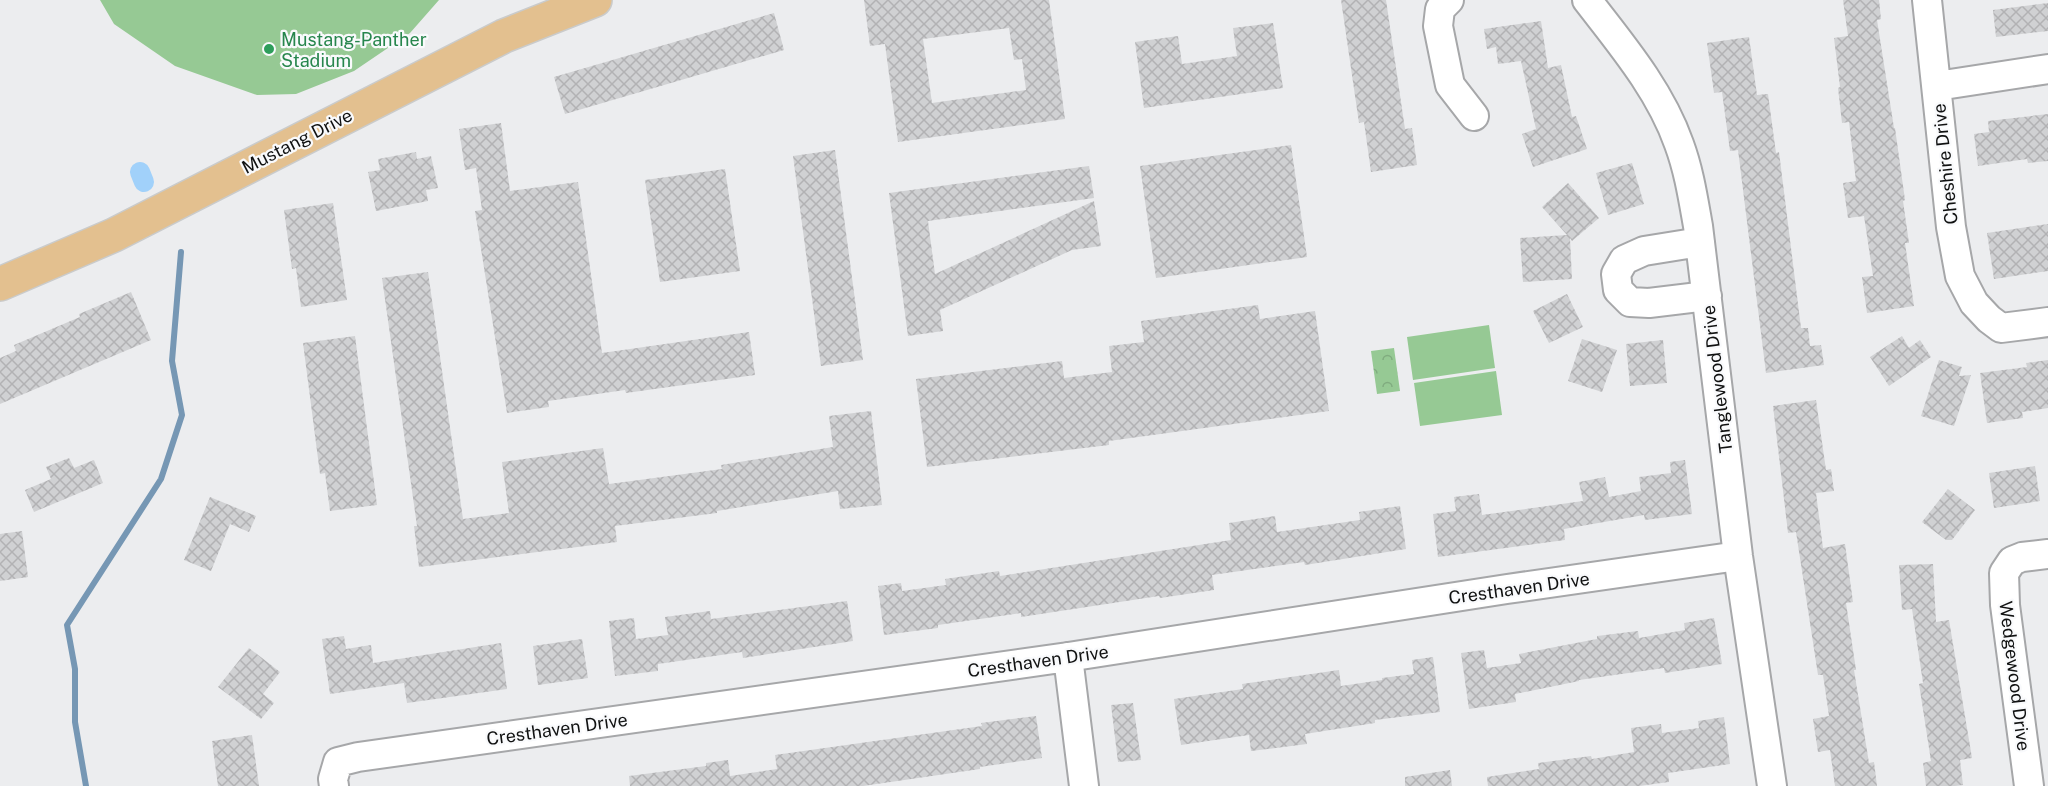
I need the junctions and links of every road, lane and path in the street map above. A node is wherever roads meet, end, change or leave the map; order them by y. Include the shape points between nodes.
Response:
1 (595, 0) edge
2 (1449, 0) edge
3 (1587, 0) edge
4 (1927, 0) edge
5 (2048, 69) edge
6 (1937, 86) junction
7 (1473, 116) dead end
8 (1700, 242) junction
9 (0, 284) edge
10 (1707, 296) junction
11 (2048, 322) edge
12 (2048, 554) edge
13 (1738, 556) junction
14 (1068, 657) junction
15 (336, 774) edge
16 (1084, 786) edge
17 (1772, 786) edge
18 (2029, 786) edge

1 - 9 main road, Mustang Drive via 504,36 114,235
2 - 7 street via 1440,9 1438,26 1450,85
3 - 8 street, Tanglewood Drive via 1633,60 1668,118 1689,177
4 - 6 street, Cheshire Drive
5 - 6 street
6 - 11 street, Cheshire Drive via 1951,227 1960,276 1974,303 2001,328
8 - 10 street, Tanglewood Drive
8 - 10 street via 1644,251 1624,260 1616,274 1618,290 1630,302
10 - 13 street, Tanglewood Drive
12 - 18 street, Wedgewood Drive via 2012,561 2004,573
13 - 14 street, Cresthaven Drive
13 - 17 street, Tanglewood Drive
14 - 15 street, Cresthaven Drive via 369,756
14 - 16 street

